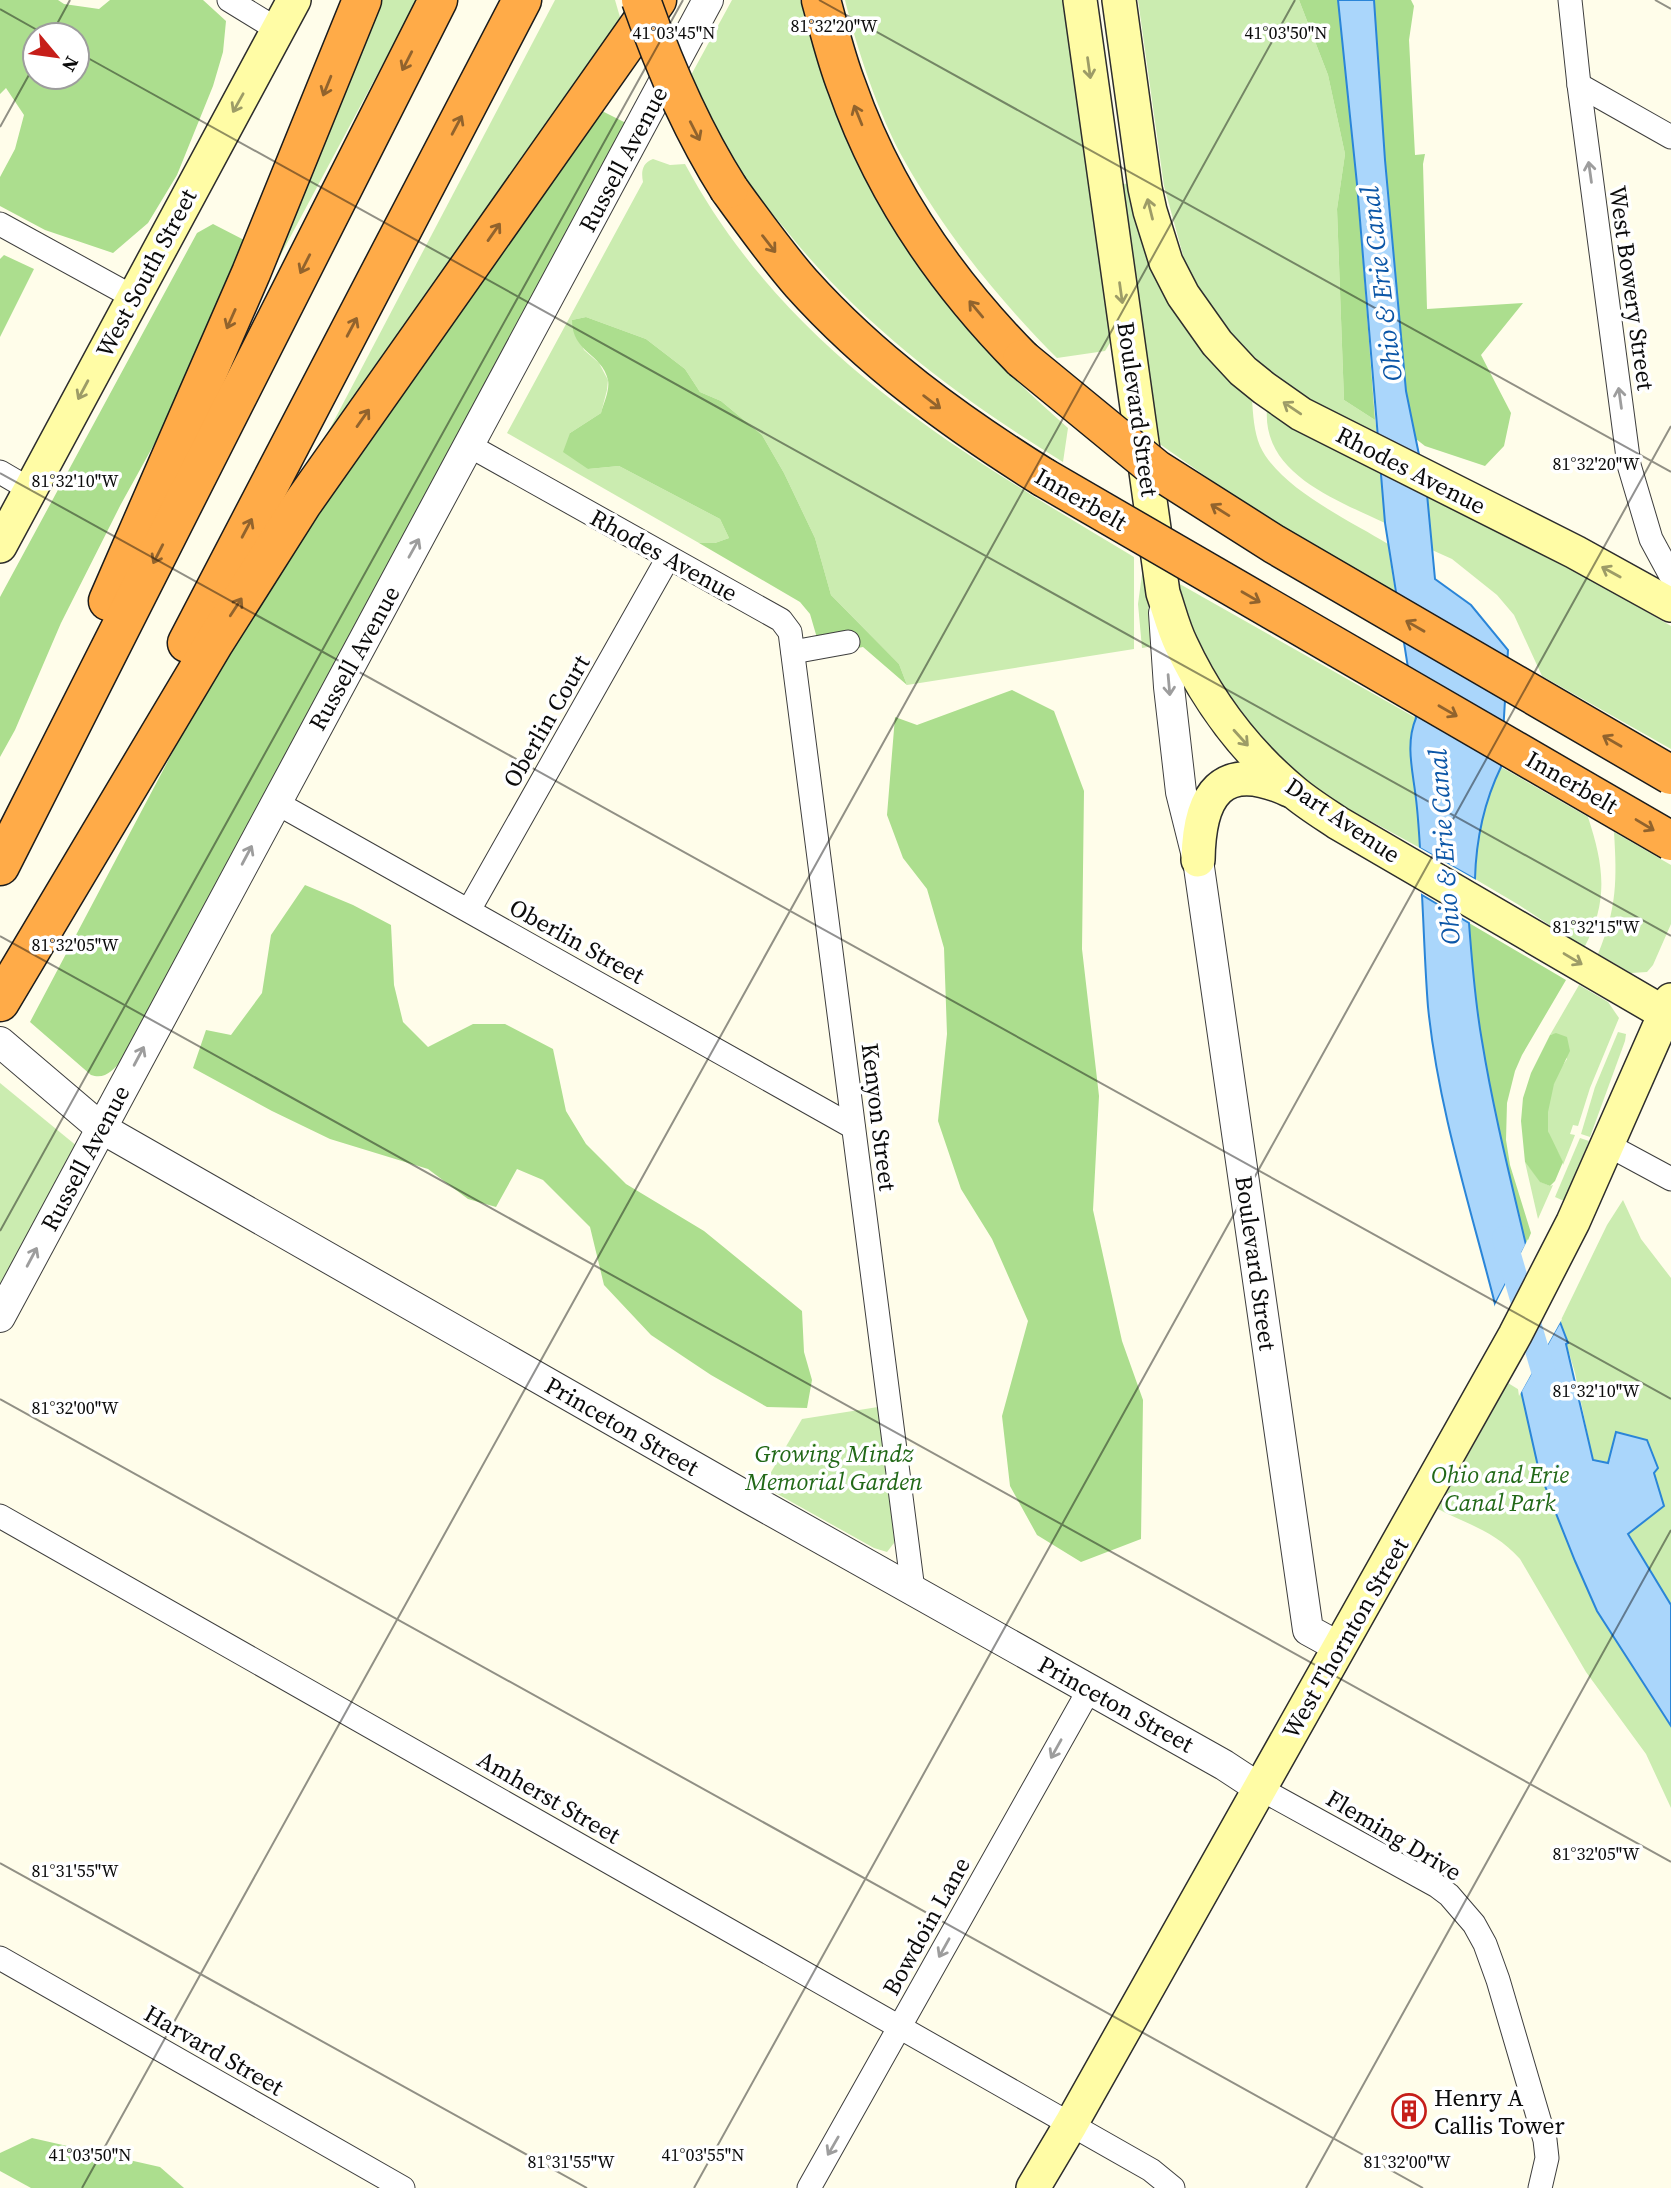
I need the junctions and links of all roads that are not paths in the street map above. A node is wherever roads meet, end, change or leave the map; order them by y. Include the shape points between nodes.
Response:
1 (229, 0) edge
2 (294, 0) edge
3 (362, 0) edge
4 (438, 0) edge
5 (522, 0) edge
6 (641, 0) edge
7 (657, 0) edge
8 (708, 0) edge
9 (821, 0) edge
10 (1080, 0) edge
11 (1119, 0) edge
12 (1570, 0) edge
13 (278, 30) junction
14 (1578, 85) junction
15 (1671, 137) edge
16 (0, 224) edge
17 (133, 297) junction
18 (470, 446) junction
19 (0, 472) edge
20 (29, 489) junction
21 (0, 546) edge
22 (668, 558) junction
23 (1671, 576) edge
24 (1163, 593) junction
25 (1671, 605) edge
26 (848, 642) dead end
27 (793, 652) junction
28 (1671, 775) edge
29 (1294, 792) junction
30 (275, 802) junction
31 (1671, 841) edge
32 (0, 852) edge
33 (1198, 860) junction
34 (0, 866) edge
35 (469, 909) junction
36 (0, 1002) edge
37 (1669, 1010) edge
38 (0, 1042) edge
39 (853, 1127) junction
40 (101, 1128) junction
41 (1608, 1145) junction
42 (1671, 1179) edge
43 (0, 1317) edge
44 (0, 1516) edge
45 (913, 1590) junction
46 (1339, 1647) junction
47 (1089, 1690) junction
48 (1259, 1788) junction
49 (0, 1958) edge
50 (900, 2026) junction
51 (1071, 2124) junction
52 (403, 2188) edge
53 (808, 2188) edge
54 (1032, 2188) edge
55 (1173, 2188) edge
56 (1539, 2188) edge

1 - 13 street
2 - 13 main road, West South Street
3 -> 32 highway via 251,272
4 -> 34 highway
36 -> 5 highway
6 -> 31 highway, Innerbelt, bridge via 677,95 729,189 800,282 883,363 975,433 1043,477
36 -> 7 highway via 302,504
8 - 18 street, Russell Avenue
28 -> 9 highway, bridge via 1274,544 1156,469 1023,359 959,288 902,205 855,108
10 -> 24 main road, Boulevard Street
25 -> 11 main road, Rhodes Avenue via 1301,414 1243,371 1217,343 1183,295 1150,211
12 - 14 street, West Bowery Street
13 -> 17 main road, West South Street
14 - 15 street
23 -> 14 street, West Bowery Street via 1651,539 1629,466
16 - 17 street
17 -> 20 main road, West South Street
18 - 22 street, Rhodes Avenue
30 -> 18 street, Russell Avenue
19 - 20 street
20 - 21 main road, West South Street
22 - 27 street, Rhodes Avenue via 781,620 790,632
22 - 35 street, Oberlin Court
24 -> 29 main road, Dart Avenue via 1179,641 1218,710
24 -> 33 street, Boulevard Street via 1181,792
26 - 27 street
27 - 39 street, Kenyon Street
29 - 33 main road, Boulevard Street via 1245,778 1219,788 1202,815
29 -> 37 main road, Dart Avenue via 1366,839
30 - 35 street, Oberlin Street
40 -> 30 street, Russell Avenue
33 - 46 street, Boulevard Street via 1308,1630
35 - 39 street, Oberlin Street
37 - 41 main road, West Thornton Street
38 - 40 street, Princeton Street
39 - 45 street, Kenyon Street
43 -> 40 street, Russell Avenue
40 - 45 street, Princeton Street
41 - 42 street
41 - 46 main road, West Thornton Street via 1541,1287
44 - 50 street, Amherst Street
45 - 47 street, Princeton Street
46 - 48 main road, West Thornton Street
47 - 48 street, Princeton Street
47 -> 50 street, Bowdoin Lane
48 - 51 main road, West Thornton Street
48 - 56 street, Fleming Drive via 1437,1886 1474,1924 1498,1980 1540,2118 1547,2158
49 - 52 street, Harvard Street
50 - 51 street, Amherst Street
50 -> 53 street, Bowdoin Lane
51 - 54 main road, West Thornton Street
51 - 55 street, Amherst Street via 1151,2170

